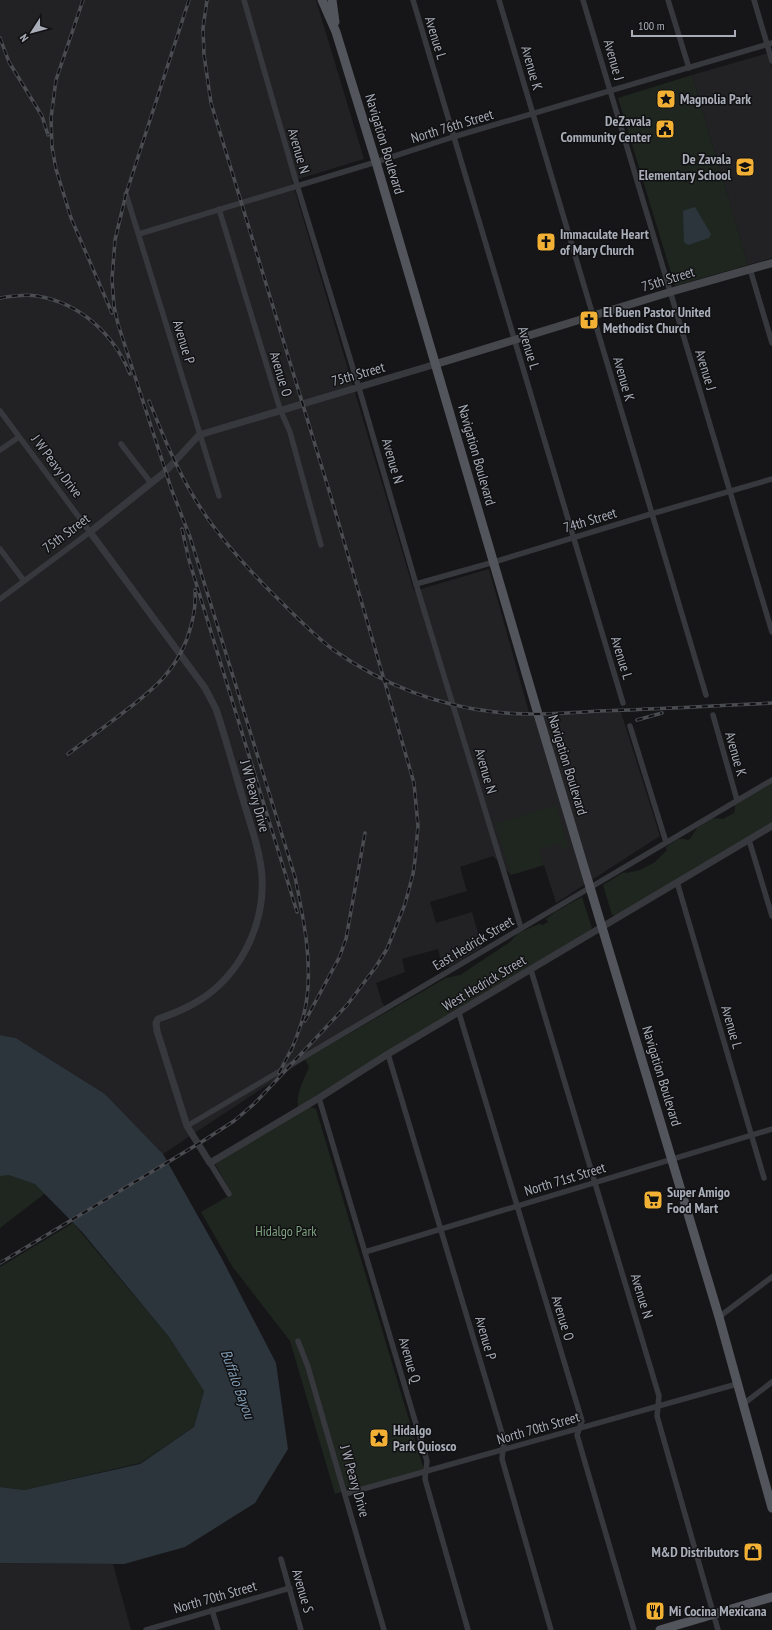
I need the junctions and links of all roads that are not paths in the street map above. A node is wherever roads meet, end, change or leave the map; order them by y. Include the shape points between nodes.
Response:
1 (244, 0) edge
2 (322, 0) edge
3 (332, 0) edge
4 (413, 0) edge
5 (499, 0) edge
6 (583, 0) edge
7 (668, 0) edge
8 (754, 0) edge
9 (336, 32) junction
10 (770, 44) edge
11 (772, 61) edge
12 (689, 68) junction
13 (610, 91) junction
14 (533, 114) junction
15 (453, 137) junction
16 (376, 162) junction
17 (297, 185) junction
18 (126, 194) dead end
19 (219, 209) junction
20 (139, 234) junction
21 (772, 263) edge
22 (750, 269) junction
23 (670, 292) junction
24 (593, 316) junction
25 (514, 339) junction
26 (772, 343) edge
27 (436, 364) junction
28 (359, 388) junction
29 (280, 409) junction
30 (0, 411) edge
31 (199, 435) junction
32 (19, 438) junction
33 (121, 444) dead end
34 (0, 450) edge
35 (772, 480) edge
36 (151, 483) junction
37 (731, 492) junction
38 (219, 496) dead end
39 (652, 514) junction
40 (90, 532) junction
41 (573, 538) junction
42 (321, 545) dead end
43 (0, 549) edge
44 (494, 562) junction
45 (24, 581) junction
46 (416, 584) junction
47 (0, 599) edge
48 (772, 632) edge
49 (706, 696) dead end
50 (623, 703) dead end
51 (713, 715) dead end
52 (630, 726) dead end
53 (772, 780) edge
54 (737, 800) junction
55 (772, 826) edge
56 (749, 840) junction
57 (666, 842) junction
58 (677, 882) junction
59 (590, 887) junction
60 (772, 916) edge
61 (602, 926) junction
62 (521, 928) junction
63 (531, 970) junction
64 (459, 1013) junction
65 (388, 1054) junction
66 (319, 1098) junction
67 (187, 1126) junction
68 (772, 1129) edge
69 (752, 1135) junction
70 (672, 1158) junction
71 (210, 1163) junction
72 (764, 1178) dead end
73 (595, 1182) junction
74 (229, 1194) dead end
75 (518, 1206) junction
76 (442, 1229) junction
77 (365, 1252) junction
78 (772, 1278) edge
79 (719, 1317) junction
80 (298, 1341) dead end
81 (772, 1382) edge
82 (737, 1384) junction
83 (742, 1405) junction
84 (658, 1406) junction
85 (579, 1429) junction
86 (503, 1451) junction
87 (426, 1472) junction
88 (345, 1494) junction
89 (772, 1508) edge
90 (281, 1559) dead end
91 (290, 1588) junction
92 (772, 1596) edge
93 (212, 1610) junction
94 (713, 1614) junction
95 (146, 1630) edge
96 (218, 1630) edge
97 (301, 1630) edge
98 (384, 1630) edge
99 (468, 1630) edge
100 (551, 1630) edge
101 (634, 1630) edge
102 (660, 1630) edge
103 (718, 1630) edge

1 - 17 street, Avenue N
2 - 9 main road, Navigation Boulevard
3 - 9 main road, Navigation Boulevard
4 - 15 street, Avenue L
5 - 14 street, Avenue K
6 - 13 street, Avenue J
7 - 12 street
8 - 10 street
9 - 16 main road, Navigation Boulevard
10 - 11 street
10 - 12 street, North 76th Street
12 - 13 street, North 76th Street
13 - 14 street, North 76th Street
13 - 23 street, Avenue J
14 - 15 street, North 76th Street
14 - 24 street, Avenue K
15 - 16 street, North 76th Street
15 - 25 street, Avenue L
16 - 17 street, North 76th Street
16 - 27 main road, Navigation Boulevard
17 - 19 street, North 76th Street
17 - 28 street, Avenue N
18 - 20 street, Avenue P
19 - 20 street, North 76th Street
19 - 29 street, Avenue O
20 - 31 street, Avenue P
21 - 22 main road, 75th Street
22 - 23 main road, 75th Street
22 - 26 street
23 - 24 main road, 75th Street
23 - 37 street, Avenue J
24 - 25 main road, 75th Street
24 - 39 street, Avenue K
25 - 27 main road, 75th Street
25 - 41 street, Avenue L
27 - 28 street, 75th Street
27 - 44 main road, Navigation Boulevard
28 - 29 street, 75th Street
28 - 46 street, Avenue N
29 - 31 street, 75th Street
29 - 42 street, Avenue O via 290,432
30 - 32 street, J W Peavy Drive
31 - 36 street, 75th Street via 165,472
31 - 38 street, Avenue P
32 - 34 street
32 - 40 street, J W Peavy Drive
33 - 36 street
35 - 37 street, 74th Street
36 - 40 street, 75th Street
37 - 39 street, 74th Street
37 - 48 street, Avenue J
39 - 41 street, 74th Street
39 - 49 street, Avenue K
40 - 45 street, 75th Street
40 - 67 street, J W Peavy Drive via 205,688 216,709 257,849 262,875 258,919 253,936 236,964 216,987 201,999 156,1022
41 - 44 street, 74th Street
41 - 50 street, Avenue L
43 - 45 street
44 - 46 street, 74th Street
44 - 59 main road, Navigation Boulevard
45 - 47 street, 75th Street
46 - 62 street, Avenue N
51 - 54 street, Avenue K
52 - 57 street
53 - 54 street, East Hedrick Street
54 - 57 street, East Hedrick Street
55 - 56 street, West Hedrick Street
56 - 58 street, West Hedrick Street
56 - 60 street
57 - 59 street, East Hedrick Street
58 - 61 street, West Hedrick Street
58 - 69 street, Avenue L
59 - 61 main road, Navigation Boulevard
59 - 62 street, East Hedrick Street
61 - 63 street, West Hedrick Street
61 - 70 main road, Navigation Boulevard
62 - 67 street, East Hedrick Street
63 - 64 street, West Hedrick Street
63 - 73 street, Avenue N
64 - 65 street, West Hedrick Street
64 - 75 street, Avenue O
65 - 66 street, West Hedrick Street
65 - 76 street, Avenue P
66 - 71 street, West Hedrick Street
66 - 77 street, Avenue Q
67 - 71 street, J W Peavy Drive
68 - 69 street, North 71st Street
69 - 70 street, North 71st Street
69 - 72 street, Avenue L
70 - 73 street, North 71st Street
70 - 79 main road, Navigation Boulevard
71 - 74 street, J W Peavy Drive
73 - 75 street, North 71st Street
73 - 84 street, Avenue N via 659,1396
75 - 76 street, North 71st Street
75 - 85 street, Avenue O via 582,1421
76 - 77 street, North 71st Street
76 - 86 street, Avenue P via 504,1440
77 - 87 street, Avenue Q via 427,1461
78 - 79 street
79 - 82 main road, Navigation Boulevard
80 - 88 street, J W Peavy Drive
81 - 83 street
82 - 83 main road, Navigation Boulevard
82 - 84 street, North 70th Street
83 - 89 main road, Navigation Boulevard
84 - 85 street, North 70th Street
84 - 94 street, Avenue N via 657,1416
85 - 86 street, North 70th Street
85 - 101 street, Avenue O via 578,1435
86 - 87 street, North 70th Street
86 - 100 street, Avenue P via 502,1459
87 - 88 street, North 70th Street
87 - 99 street, Avenue Q via 425,1480
88 - 98 street, J W Peavy Drive
90 - 91 street, Avenue S
91 - 93 street, North 70th Street
91 - 97 street, Avenue S
92 - 94 main road
93 - 95 street, North 70th Street
93 - 96 street
94 - 102 main road
94 - 103 street, Avenue N

